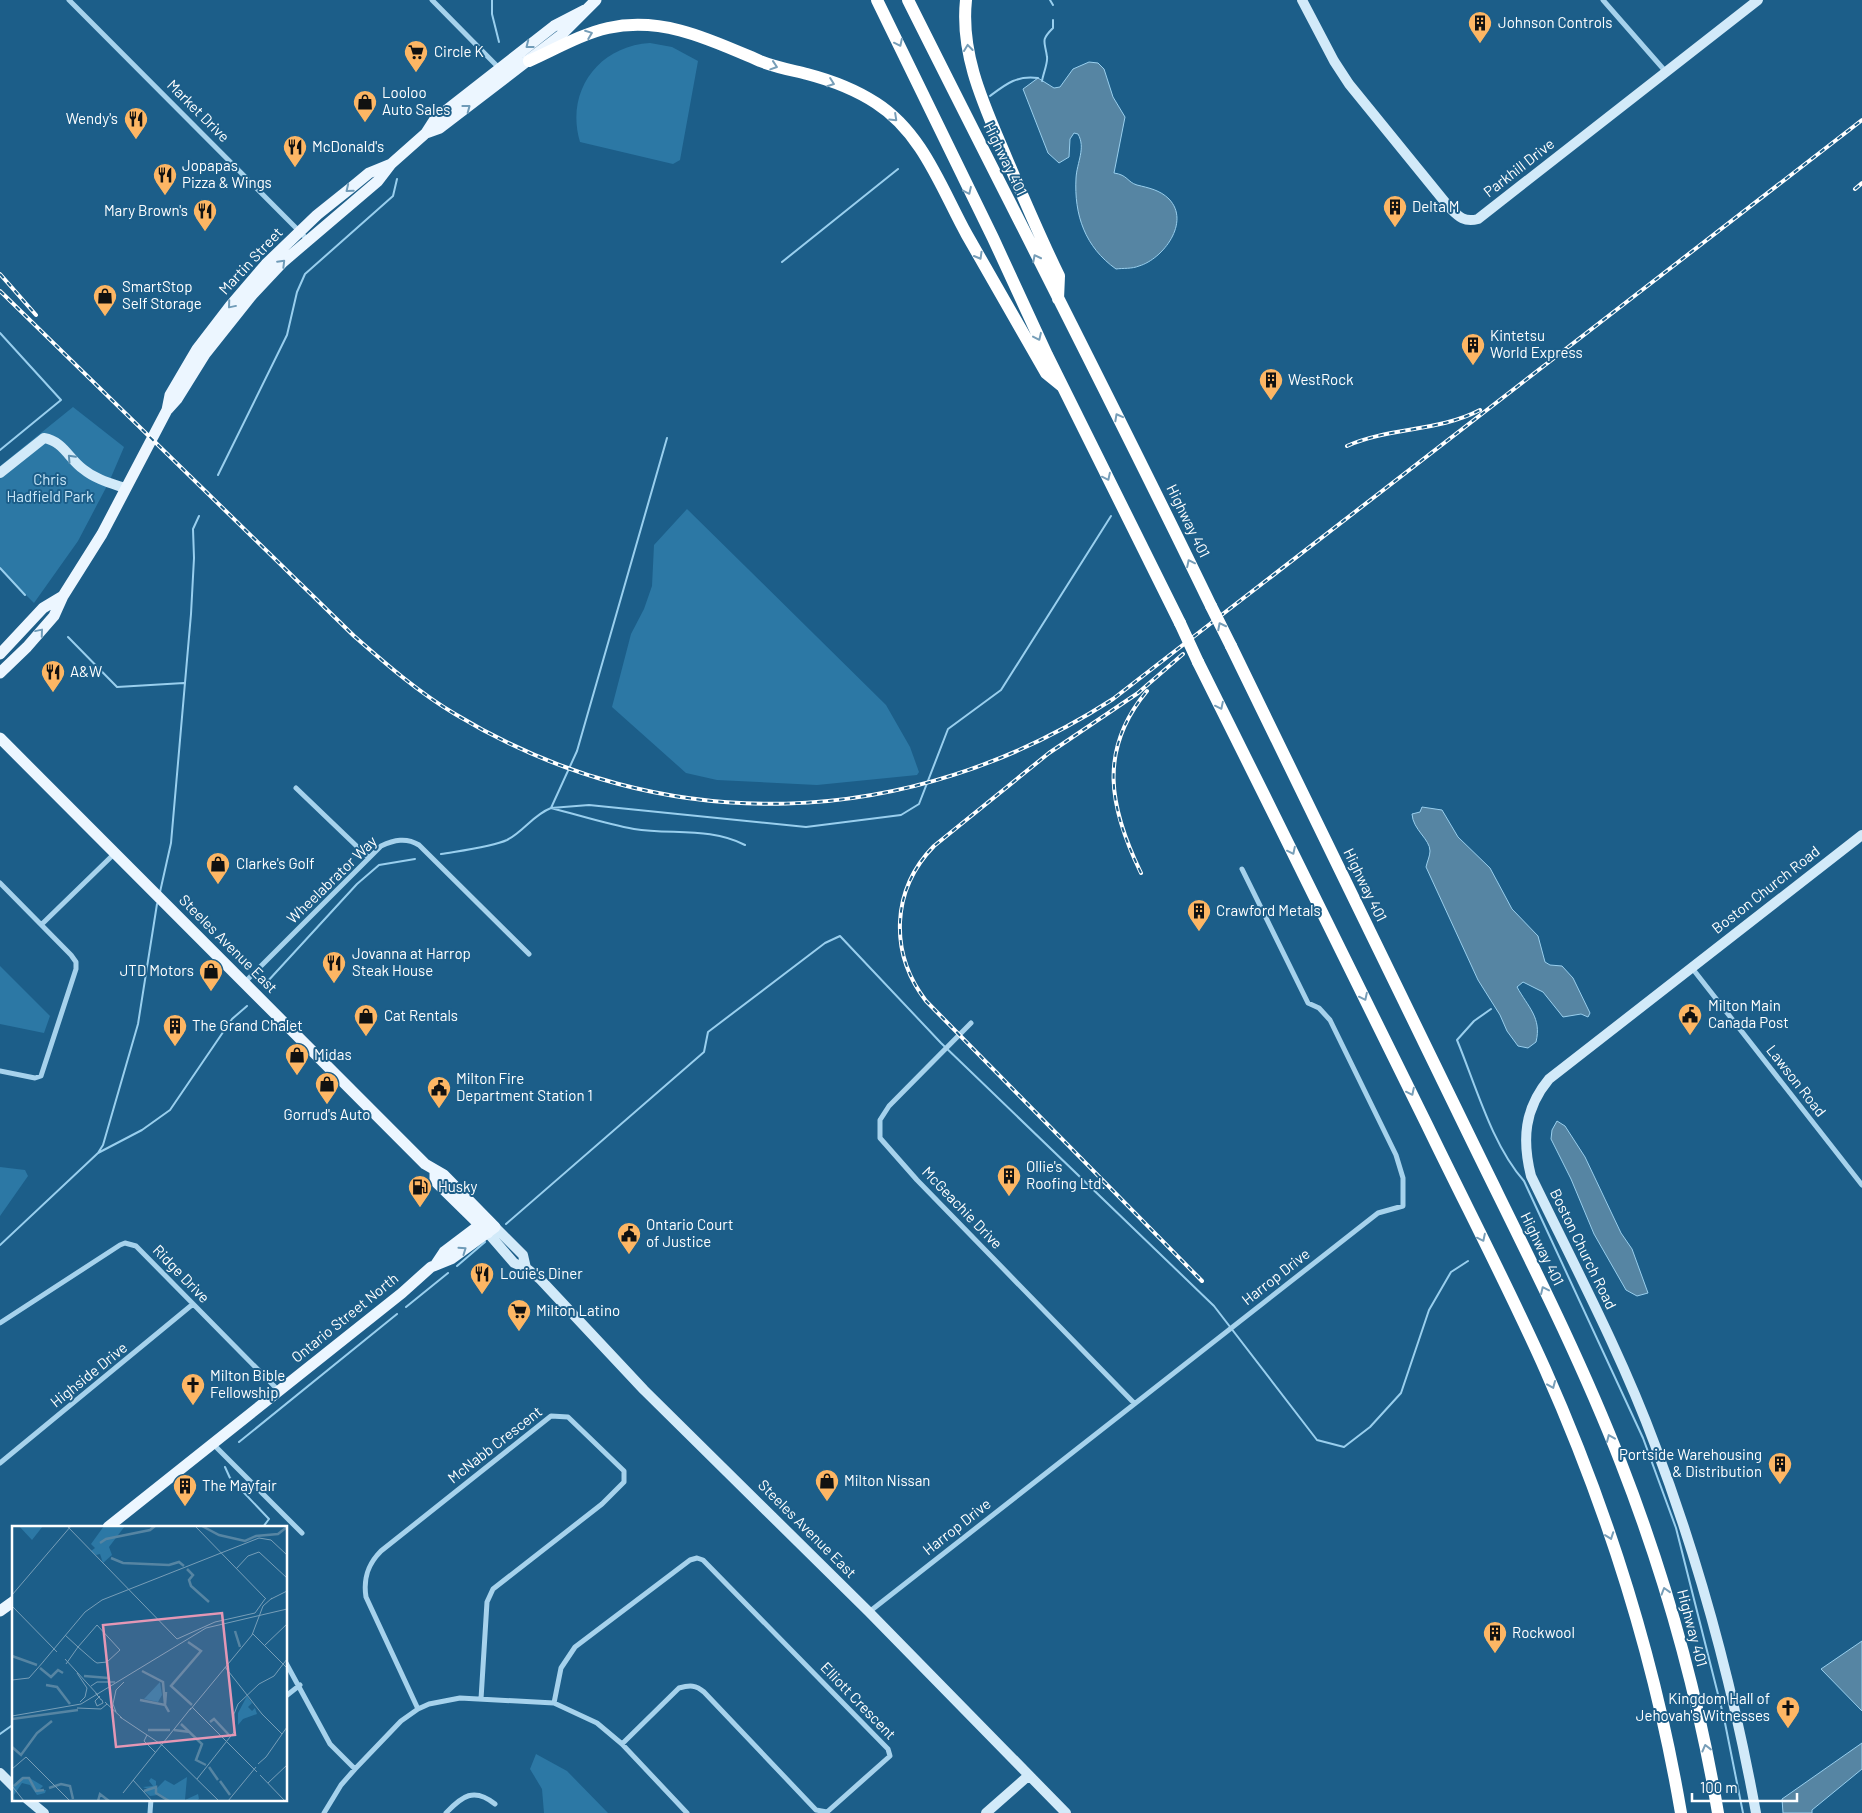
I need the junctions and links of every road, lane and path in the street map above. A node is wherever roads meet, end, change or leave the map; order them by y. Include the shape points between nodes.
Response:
1 (69, 0) edge
2 (432, 0) edge
3 (596, 0) edge
4 (877, 0) edge
5 (908, 0) edge
6 (966, 0) edge
7 (1302, 0) edge
8 (1603, 0) edge
9 (1758, 0) edge
10 (585, 10) junction
11 (529, 61) junction
12 (504, 72) junction
13 (1666, 72) junction
14 (391, 164) junction
15 (299, 231) junction
16 (308, 240) junction
17 (1058, 301) junction
18 (1062, 386) junction
19 (167, 410) junction
20 (0, 473) edge
21 (125, 488) junction
22 (63, 596) junction
23 (0, 654) edge
24 (10, 664) junction
25 (0, 673) edge
26 (0, 681) edge
27 (0, 738) edge
28 (296, 788) dead end
29 (1862, 835) edge
30 (114, 854) junction
31 (369, 858) junction
32 (1242, 869) dead end
33 (0, 883) edge
34 (42, 924) junction
35 (529, 954) dead end
36 (1692, 968) junction
37 (245, 982) junction
38 (971, 1023) dead end
39 (0, 1071) edge
40 (1862, 1186) edge
41 (488, 1226) junction
42 (193, 1304) junction
43 (0, 1323) edge
44 (278, 1390) junction
45 (1134, 1403) junction
46 (212, 1443) junction
47 (0, 1463) edge
48 (109, 1526) edge
49 (302, 1533) dead end
50 (12, 1602) edge
51 (0, 1611) edge
52 (869, 1612) junction
53 (288, 1667) edge
54 (300, 1685) junction
55 (288, 1694) edge
56 (481, 1698) junction
57 (554, 1702) junction
58 (418, 1709) junction
59 (622, 1744) junction
60 (354, 1768) junction
61 (0, 1774) edge
62 (1028, 1776) junction
63 (12, 1785) edge
64 (28, 1800) edge
65 (151, 1800) edge
66 (495, 1804) dead end
67 (44, 1813) edge
68 (150, 1813) edge
69 (324, 1813) edge
70 (446, 1813) edge
71 (687, 1813) edge
72 (986, 1813) edge
73 (1066, 1813) edge
74 (1681, 1813) edge
75 (1718, 1813) edge
76 (1756, 1813) edge

1 - 15 street, Market Drive
2 - 12 street
3 - 10 main road, Martin Street
4 -> 18 highway
17 -> 5 highway, Highway 401
17 -> 6 highway via 1059,276 978,92 965,27
7 - 13 street, Parkhill Drive via 1349,84 1449,207 1467,221 1478,219
8 - 13 street
9 - 13 street, Parkhill Drive
10 - 11 main road, Martin Street
10 -> 12 main road, Martin Street via 554,26
11 - 12 main road, Martin Street
11 -> 18 highway via 587,34 608,28 632,24 658,25 708,39 778,68 854,91 877,104 913,137 1046,373
12 - 14 main road, Martin Street via 440,128 426,133
14 -> 15 main road, Martin Street via 369,173
14 - 16 main road, Martin Street via 378,181
15 - 16 street, Market Drive
15 -> 19 main road, Martin Street via 266,264 214,326 170,395
19 -> 16 main road, Martin Street via 252,294
75 -> 17 highway, Highway 401, bridge via 1710,1762 1671,1611 1621,1462 1526,1251 1134,447
18 -> 74 highway, bridge via 1545,1368 1587,1472 1639,1623 1660,1706
19 - 21 main road, Martin Street
21 -> 20 street via 93,476 60,445 44,438
21 - 22 main road, Martin Street via 102,534
22 - 23 main road, Martin Street via 43,608
24 -> 22 main road, Martin Street via 54,616
24 - 25 main road, Martin Street
24 - 26 main road
27 - 30 main road, Steeles Avenue East
28 - 31 street
29 - 36 street, Boston Church Road
30 - 34 street
30 - 37 main road, Steeles Avenue East
31 - 35 street, Wheelabrator Way via 390,842 409,839 414,842
31 - 37 street, Wheelabrator Way
32 - 45 street, Harrop Drive via 1308,1003 1319,1008 1330,1020 1396,1155 1403,1178 1403,1206 1378,1213
33 - 34 street
34 - 39 street via 71,955 76,969 40,1076 35,1078
36 - 40 street, Lawson Road
36 - 76 street, Boston Church Road via 1549,1079 1529,1111 1525,1141 1531,1176 1610,1340 1654,1442 1688,1538 1711,1614
37 - 41 main road, Steeles Avenue East via 435,1172 435,1181
38 - 45 street, McGeachie Drive via 889,1106 880,1120 880,1138
41 - 44 main road, Ontario Street North via 451,1259 436,1264
41 - 52 street, Steeles Avenue East via 523,1256 526,1268 644,1390
42 - 43 street, Ridge Drive via 136,1246 125,1243
42 - 44 street, Ridge Drive
42 - 47 street, Highside Drive
44 - 46 main road, Ontario Street North
45 - 52 street, Harrop Drive
46 - 48 main road, Ontario Street North
46 - 49 street
50 - 51 main road
52 - 62 street, Steeles Avenue East
53 - 54 street
54 - 55 street
54 - 60 street via 330,1744
56 - 57 street
56 - 58 street via 460,1698
56 - 58 street, McNabb Crescent via 487,1602 493,1589 602,1504 624,1482 624,1471 568,1417 551,1416 381,1551 369,1567 366,1597
57 - 59 street via 597,1723
57 - 59 street, Elliott Crescent via 561,1668 575,1646 697,1558 703,1560 868,1728 888,1749 890,1756 827,1812 816,1810 704,1692 689,1685 679,1688
58 - 60 street via 383,1737
59 - 71 street
60 - 69 street
61 - 63 street
62 - 72 street
62 - 73 street, Steeles Avenue East
64 - 67 street
65 - 68 street
66 - 70 street via 489,1799 468,1794 458,1799

